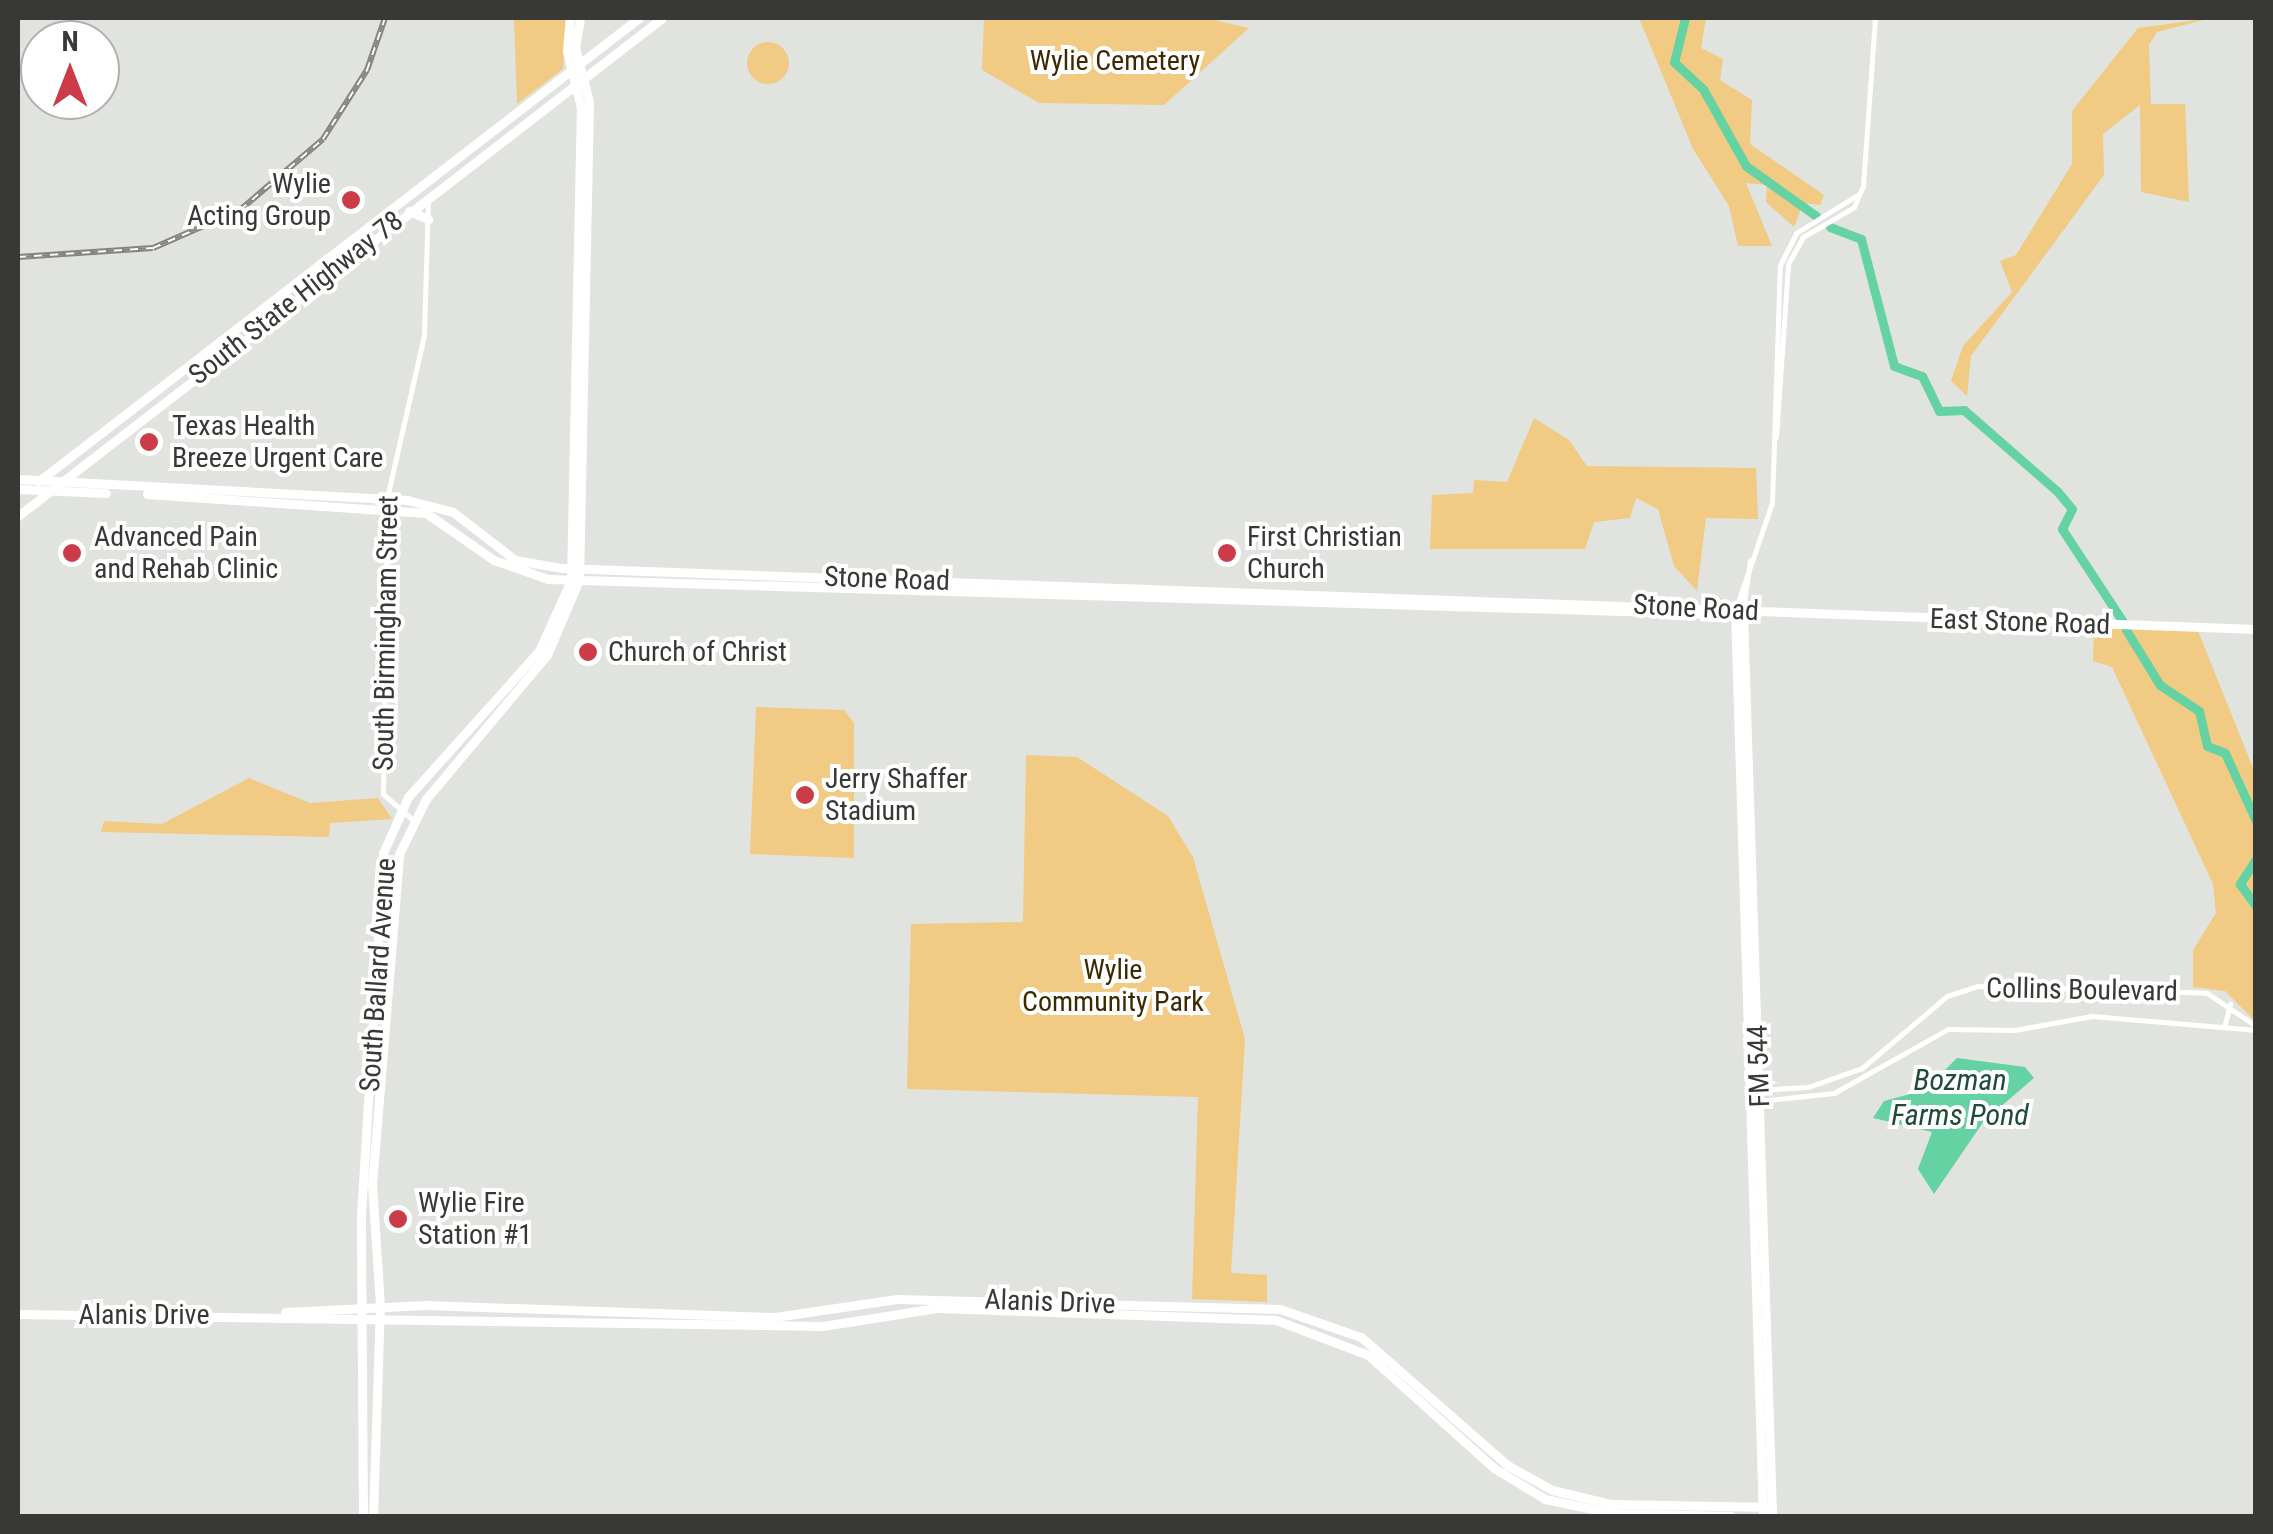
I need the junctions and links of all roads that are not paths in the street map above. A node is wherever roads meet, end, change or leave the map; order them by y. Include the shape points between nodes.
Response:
1 (570, 18) edge
2 (580, 18) edge
3 (640, 18) edge
4 (662, 18) edge
5 (1875, 18) edge
6 (575, 42) junction
7 (598, 48) junction
8 (575, 67) junction
9 (580, 81) junction
10 (558, 96) junction
11 (581, 104) junction
12 (428, 194) junction
13 (1859, 194) junction
14 (406, 211) junction
15 (428, 219) junction
16 (156, 391) junction
17 (164, 403) junction
18 (579, 404) junction
19 (1775, 440) junction
20 (73, 473) junction
21 (18, 479) edge
22 (39, 481) junction
23 (75, 486) junction
24 (57, 487) junction
25 (23, 489) edge
26 (18, 498) edge
27 (387, 503) junction
28 (18, 516) edge
29 (575, 573) junction
30 (1739, 612) junction
31 (1784, 614) joint
32 (2256, 630) edge
33 (400, 813) junction
34 (414, 820) junction
35 (2230, 1001) junction
36 (2225, 1024) junction
37 (2256, 1028) edge
38 (1850, 1074) junction
39 (1854, 1085) junction
40 (1755, 1095) junction
41 (380, 1304) junction
42 (367, 1306) junction
43 (18, 1314) edge
44 (270, 1316) junction
45 (367, 1318) junction
46 (380, 1318) junction
47 (1767, 1511) edge
48 (363, 1516) edge
49 (373, 1516) edge
50 (1731, 1516) edge

1 - 8 main road, South Ballard Avenue
2 - 6 main road, South Ballard Avenue
3 - 7 main road, South State Highway 78
4 - 9 main road, South State Highway 78
5 - 13 street
6 - 7 main road
6 - 8 main road, South Ballard Avenue
7 - 8 main road, South State Highway 78
8 - 9 main road, South Ballard Avenue
8 - 16 main road, South State Highway 78
9 - 10 main road, South State Highway 78
9 - 11 main road, South Ballard Avenue
9 - 18 main road, South Ballard Avenue
10 - 11 main road
10 - 12 main road, South State Highway 78
11 - 18 main road, South Ballard Avenue
12 - 14 main road, South State Highway 78
12 - 15 street, South Birmingham Street
13 - 19 street via 1844,216 1804,237 1788,264
13 - 19 street via 1796,234 1779,278
14 - 15 main road
14 - 17 main road, South State Highway 78
15 - 27 street, South Birmingham Street via 424,335
16 - 17 main road
16 - 22 main road, South State Highway 78
17 - 20 main road, South State Highway 78
18 - 29 main road, South Ballard Avenue
19 - 30 street via 1770,517 1750,561
20 - 23 main road
20 - 24 main road, South State Highway 78
21 - 22 main road
22 - 24 main road
22 - 25 main road, South State Highway 78
23 - 24 main road
23 - 27 main road
24 - 25 main road
24 - 27 main road
24 - 28 main road, South State Highway 78
25 - 26 main road, South State Highway 78
27 - 29 main road, Stone Road via 444,519 514,570
27 - 33 street, South Birmingham Street via 382,774 385,800
29 - 30 main road, Stone Road
29 - 33 main road, South Ballard Avenue via 539,651
29 - 34 main road, South Ballard Avenue via 547,655
30 - 31 main road, Stone Road
30 - 40 main road, FM 544
31 - 32 main road, East Stone Road
33 - 34 street
33 - 42 main road, South Ballard Avenue via 381,866 362,1216
34 - 41 main road, South Ballard Avenue via 394,887 372,1184
35 - 36 street
35 - 37 street, Collins Boulevard
35 - 38 street, Collins Boulevard via 1977,986 1947,996
36 - 37 street, Collins Boulevard
36 - 39 street, Collins Boulevard via 2092,1016 2014,1030 1948,1029
38 - 39 street
38 - 40 street, Collins Boulevard
39 - 40 street, Collins Boulevard
40 - 47 main road, FM 544
41 - 42 main road, Alanis Drive
41 - 46 main road, South Ballard Avenue
41 - 47 main road, Alanis Drive via 775,1317 897,1299 1280,1309 1360,1337 1507,1464 1552,1490 1612,1504
42 - 44 main road, Alanis Drive
42 - 45 main road, South Ballard Avenue
43 - 44 main road, Alanis Drive
44 - 45 main road, Alanis Drive
45 - 46 main road, Alanis Drive
45 - 48 main road, South Ballard Avenue
46 - 49 main road, South Ballard Avenue
46 - 50 main road, Alanis Drive via 822,1326 937,1308 1276,1320 1368,1355 1494,1468 1545,1499 1611,1513

